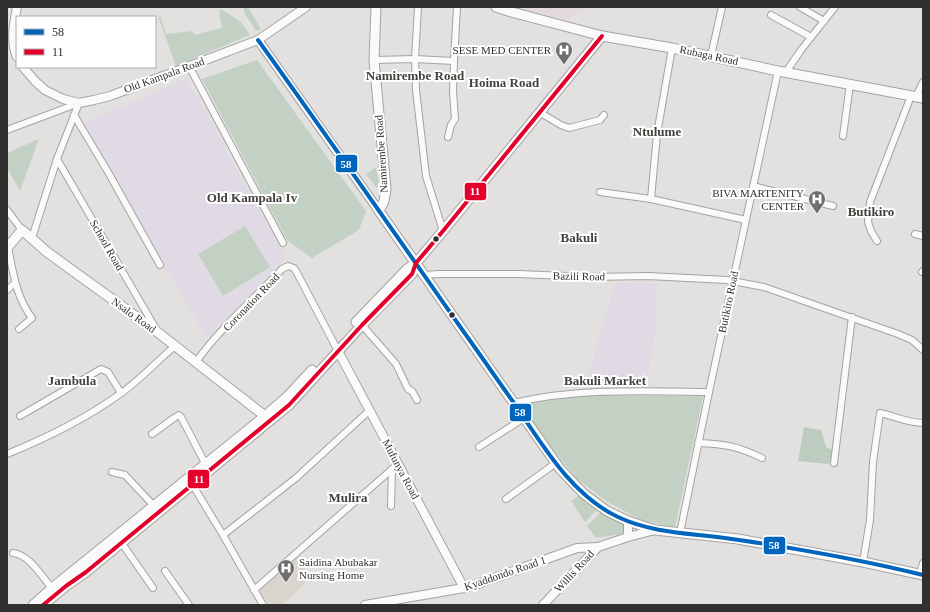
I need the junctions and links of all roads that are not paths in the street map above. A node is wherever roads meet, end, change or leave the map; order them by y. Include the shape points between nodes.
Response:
1 (17, 7) edge
2 (306, 7) edge
3 (376, 7) edge
4 (418, 7) edge
5 (457, 7) edge
6 (496, 7) edge
7 (722, 7) edge
8 (800, 7) edge
9 (835, 7) edge
10 (771, 15) dead end
11 (824, 21) junction
12 (602, 36) junction
13 (811, 37) junction
14 (258, 40) junction
15 (10, 47) edge
16 (672, 48) junction
17 (16, 56) edge
18 (711, 56) junction
19 (415, 59) junction
20 (374, 60) junction
21 (454, 61) junction
22 (189, 66) junction
23 (24, 68) edge
24 (782, 71) junction
25 (923, 82) edge
26 (850, 84) junction
27 (917, 97) edge
28 (79, 103) junction
29 (539, 112) junction
30 (74, 115) junction
31 (604, 115) dead end
32 (7, 130) edge
33 (843, 136) dead end
34 (448, 137) dead end
35 (57, 159) junction
36 (753, 186) junction
37 (600, 192) dead end
38 (368, 194) junction
39 (651, 199) junction
40 (384, 201) junction
41 (833, 206) dead end
42 (7, 210) edge
43 (379, 211) junction
44 (746, 220) junction
45 (22, 230) junction
46 (443, 231) junction
47 (914, 234) dead end
48 (923, 236) edge
49 (32, 238) junction
50 (877, 241) dead end
51 (283, 244) dead end
52 (8, 247) edge
53 (416, 263) junction
54 (160, 266) dead end
55 (424, 276) junction
56 (733, 281) junction
57 (15, 283) junction
58 (7, 290) edge
59 (852, 317) junction
60 (362, 325) junction
61 (19, 329) dead end
62 (156, 331) junction
63 (175, 346) junction
64 (337, 348) junction
65 (923, 350) edge
66 (196, 362) junction
67 (709, 392) junction
68 (121, 394) junction
69 (417, 400) dead end
70 (514, 403) junction
71 (370, 410) junction
72 (20, 416) dead end
73 (265, 416) junction
74 (524, 418) junction
75 (923, 423) edge
76 (152, 434) dead end
77 (698, 443) junction
78 (479, 447) dead end
79 (7, 454) edge
80 (762, 458) dead end
81 (556, 463) junction
82 (834, 463) dead end
83 (206, 465) junction
84 (395, 466) junction
85 (112, 472) dead end
86 (192, 484) junction
87 (506, 499) dead end
88 (154, 506) junction
89 (391, 506) dead end
90 (628, 521) junction
91 (655, 530) junction
92 (680, 533) junction
93 (223, 535) junction
94 (628, 537) junction
95 (122, 542) junction
96 (598, 547) junction
97 (13, 553) dead end
98 (862, 562) junction
99 (923, 563) edge
100 (165, 571) dead end
101 (922, 574) edge
102 (52, 588) junction
103 (154, 588) dead end
104 (464, 588) junction
105 (254, 590) junction
106 (34, 605) edge
107 (43, 605) edge
108 (189, 605) edge
109 (262, 605) edge
110 (365, 605) edge
111 (543, 605) edge

1 - 15 street
2 - 14 street, Old Kampala Road
3 - 20 main road, Namirembe Road
4 - 19 street
5 - 21 street
6 - 12 main road, Rubaga Road
7 - 18 street
8 - 11 street
9 - 11 street, Butikiro Road
10 - 13 street
11 - 13 street, Butikiro Road
12 - 16 main road, Rubaga Road
12 - 29 main road
13 - 24 street, Butikiro Road
14 - 22 street, Old Kampala Road
14 - 38 street
15 - 17 street
16 - 18 main road, Rubaga Road
16 - 39 street via 657,134
18 - 24 main road, Rubaga Road
19 - 20 street
19 - 21 street
19 - 46 street via 426,176
20 - 40 main road, Namirembe Road via 386,189
21 - 34 street via 455,119
22 - 28 street, Old Kampala Road via 110,96
22 - 51 street
23 - 28 street, Old Kampala Road via 44,90
24 - 26 main road, Rubaga Road
24 - 36 street, Butikiro Road
25 - 27 street
26 - 27 main road, Rubaga Road
26 - 33 street
27 - 50 street via 870,202 868,222
28 - 30 street
28 - 32 street
29 - 31 street via 569,128 600,120
29 - 46 main road
30 - 35 street
30 - 54 street
35 - 49 street
35 - 62 street, School Road
36 - 41 street
36 - 44 street, Butikiro Road
37 - 39 street
38 - 40 street
38 - 43 street
39 - 44 street
40 - 43 main road, Namirembe Road
42 - 45 street, Nsalo Road
43 - 53 main road
44 - 56 street, Butikiro Road
45 - 49 main road, Nsalo Road
45 - 52 main road
46 - 53 main road
47 - 48 street
49 - 62 main road, Nsalo Road via 47,252
52 - 57 street
53 - 55 main road
53 - 60 main road via 412,274
53 - 64 main road via 407,269
55 - 56 street, Bazili Road via 648,276
55 - 70 main road
56 - 59 street, Bazili Road via 764,287
56 - 67 street, Butikiro Road
57 - 58 street
57 - 61 street via 22,302 32,318
59 - 65 street, Bazili Road via 912,340
59 - 82 street
60 - 64 main road
60 - 69 street via 396,364
62 - 63 main road, Nsalo Road
63 - 66 main road, Nsalo Road
63 - 68 street
64 - 66 street, Coronation Road via 296,271 288,266 282,269
64 - 71 street, Mufunya Road
64 - 73 main road
64 - 86 main road via 290,405
66 - 73 main road, Nsalo Road
67 - 70 street via 581,393
67 - 77 street, Butikiro Road
68 - 72 street via 108,372 101,369
68 - 79 street via 66,426
70 - 74 main road
71 - 84 street, Mufunya Road
71 - 93 street via 296,478
73 - 83 main road
74 - 78 street
74 - 81 main road
75 - 98 street via 880,413 873,462 870,520
76 - 83 street via 179,415
77 - 80 street via 735,447
77 - 92 street, Butikiro Road
81 - 87 street
81 - 90 main road via 590,498 607,511
83 - 88 main road
84 - 89 street
84 - 104 street, Mufunya Road
84 - 105 street
85 - 88 street via 125,475
86 - 93 street
86 - 95 main road
88 - 102 main road
90 - 91 main road
90 - 94 street
91 - 92 main road
91 - 94 street, Willis Road
92 - 98 main road via 738,539
93 - 105 street
94 - 96 street, Willis Road
95 - 103 street
95 - 107 main road
96 - 104 street, Kyaddondo Road 1 via 577,548
96 - 111 street, Willis Road
97 - 102 street via 26,558
98 - 101 main road
99 - 101 street
100 - 108 street
102 - 106 main road
104 - 110 street, Kyaddondo Road 1
105 - 109 street

